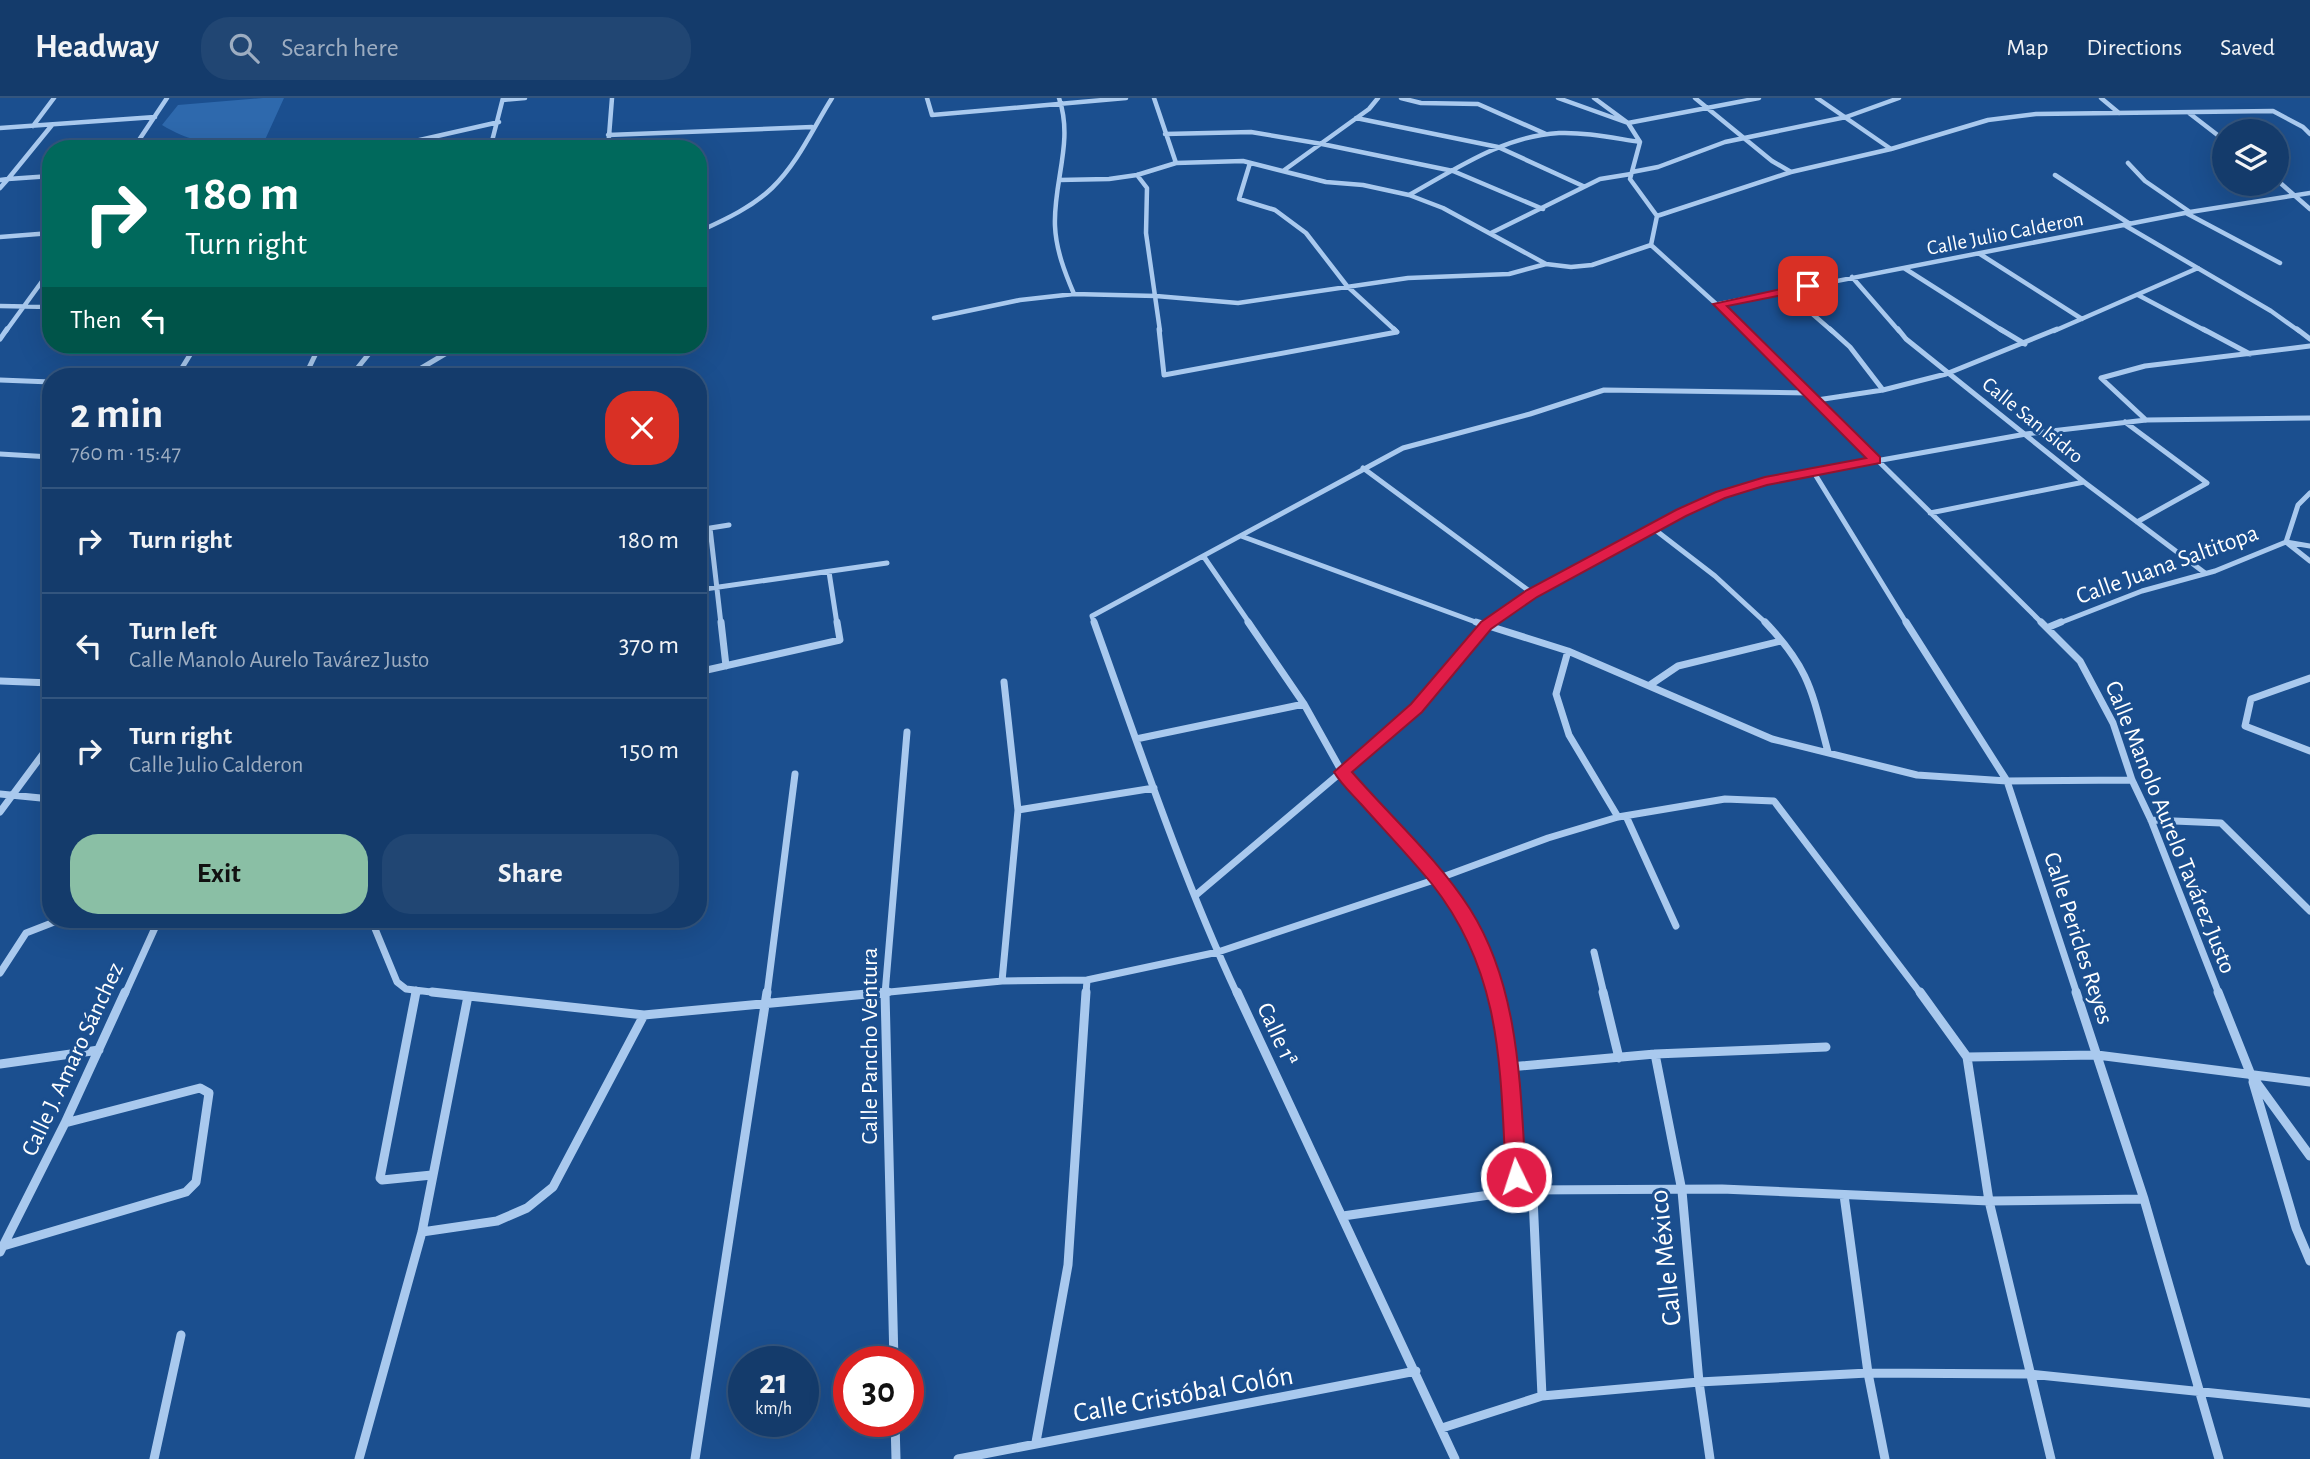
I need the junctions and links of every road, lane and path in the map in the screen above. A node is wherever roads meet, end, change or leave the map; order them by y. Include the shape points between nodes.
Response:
1 (54, 98) edge
2 (167, 98) edge
3 (525, 98) edge
4 (612, 98) edge
5 (832, 98) edge
6 (927, 98) edge
7 (1126, 98) edge
8 (1154, 98) edge
9 (1378, 98) edge
10 (1401, 98) edge
11 (1558, 98) edge
12 (1594, 98) edge
13 (1695, 98) edge
14 (1759, 98) edge
15 (1817, 98) edge
16 (1899, 98) edge
17 (2101, 98) edge
18 (503, 99) edge
19 (1061, 101) edge
20 (1707, 109) junction
21 (2119, 113) junction
22 (2189, 113) junction
23 (155, 117) junction
24 (1846, 117) junction
25 (1356, 118) junction
26 (499, 122) junction
27 (1628, 123) junction
28 (52, 125) junction
29 (33, 126) junction
30 (812, 127) junction
31 (0, 128) edge
32 (2212, 131) edge
33 (1165, 134) junction
34 (1547, 134) junction
35 (2310, 134) edge
36 (608, 135) junction
37 (1743, 139) junction
38 (139, 140) edge
39 (420, 140) edge
40 (494, 140) edge
41 (608, 140) edge
42 (1640, 142) junction
43 (1322, 144) junction
44 (1499, 147) junction
45 (1891, 149) junction
46 (1176, 163) junction
47 (1250, 163) junction
48 (2128, 163) dead end
49 (1283, 171) junction
50 (1453, 172) junction
51 (1791, 172) junction
52 (1631, 173) junction
53 (1137, 175) junction
54 (2055, 176) dead end
55 (42, 177) edge
56 (8, 179) junction
57 (0, 180) edge
58 (1059, 180) junction
59 (1583, 186) junction
60 (0, 188) edge
61 (2289, 190) edge
62 (2310, 193) edge
63 (1409, 195) junction
64 (2297, 196) junction
65 (1544, 209) junction
66 (2310, 209) edge
67 (2188, 213) junction
68 (1657, 216) junction
69 (2128, 225) junction
70 (707, 227) edge
71 (1491, 233) junction
72 (42, 234) edge
73 (0, 237) edge
74 (1651, 245) junction
75 (1980, 254) junction
76 (2280, 263) dead end
77 (1546, 264) junction
78 (1904, 268) junction
79 (2198, 268) junction
80 (1852, 277) junction
81 (42, 281) edge
82 (1347, 286) junction
83 (1786, 291) junction
84 (1074, 295) junction
85 (2138, 295) junction
86 (1157, 296) junction
87 (1719, 304) junction
88 (0, 306) edge
89 (24, 306) junction
90 (42, 306) edge
91 (934, 318) dead end
92 (2082, 319) junction
93 (0, 339) edge
94 (2310, 339) edge
95 (2025, 344) junction
96 (2310, 346) edge
97 (369, 354) edge
98 (445, 354) edge
99 (2251, 355) junction
100 (357, 368) edge
101 (421, 368) edge
102 (1950, 372) junction
103 (0, 380) edge
104 (42, 382) edge
105 (1882, 390) junction
106 (1810, 393) junction
107 (1816, 400) junction
108 (2310, 418) edge
109 (2146, 420) junction
110 (2124, 422) junction
111 (2026, 433) junction
112 (0, 454) edge
113 (42, 456) edge
114 (1876, 460) junction
115 (1363, 468) junction
116 (1812, 471) junction
117 (2084, 482) junction
118 (2310, 493) edge
119 (1930, 513) junction
120 (2137, 522) junction
121 (729, 524) dead end
122 (707, 528) edge
123 (710, 528) junction
124 (1654, 529) junction
125 (1241, 536) junction
126 (2286, 542) junction
127 (2310, 546) edge
128 (1204, 558) junction
129 (2310, 561) edge
130 (887, 563) dead end
131 (829, 572) junction
132 (2205, 573) junction
133 (717, 587) junction
134 (707, 589) edge
135 (1532, 593) junction
136 (1486, 626) junction
137 (2049, 628) junction
138 (1781, 641) junction
139 (1568, 651) junction
140 (726, 666) junction
141 (707, 670) edge
142 (2310, 678) edge
143 (0, 681) edge
144 (1004, 682) dead end
145 (42, 683) edge
146 (1650, 685) junction
147 (1304, 704) junction
148 (907, 732) dead end
149 (1136, 739) junction
150 (2310, 751) edge
151 (1828, 752) junction
152 (42, 755) edge
153 (1342, 772) junction
154 (795, 774) dead end
155 (2132, 780) junction
156 (2007, 781) junction
157 (1154, 789) junction
158 (0, 794) edge
159 (12, 796) junction
160 (42, 798) edge
161 (1018, 810) junction
162 (0, 812) edge
163 (1622, 817) junction
164 (2151, 820) junction
165 (1437, 879) junction
166 (1196, 895) junction
167 (2310, 911) edge
168 (1676, 926) dead end
169 (42, 927) edge
170 (155, 928) edge
171 (375, 928) edge
172 (1218, 952) junction
173 (1594, 952) dead end
174 (0, 973) edge
175 (1087, 980) junction
176 (1002, 981) junction
177 (416, 990) junction
178 (886, 991) junction
179 (468, 996) junction
180 (766, 1003) junction
181 (644, 1015) junction
182 (1826, 1047) dead end
183 (99, 1049) junction
184 (1655, 1054) junction
185 (2097, 1055) junction
186 (1619, 1058) junction
187 (1967, 1058) junction
188 (0, 1063) edge
189 (1509, 1067) junction
190 (2251, 1075) junction
191 (2310, 1082) edge
192 (65, 1123) junction
193 (2310, 1156) edge
194 (432, 1175) junction
195 (1524, 1190) junction
196 (1682, 1191) junction
197 (1844, 1195) junction
198 (2144, 1199) junction
199 (1989, 1201) junction
200 (1343, 1216) junction
201 (422, 1231) junction
202 (1, 1248) edge
203 (2310, 1261) edge
204 (181, 1335) dead end
205 (894, 1346) edge
206 (1416, 1371) junction
207 (1868, 1373) junction
208 (2030, 1374) junction
209 (1699, 1382) junction
210 (2198, 1393) junction
211 (1542, 1396) junction
212 (2310, 1403) edge
213 (1442, 1428) junction
214 (895, 1437) edge
215 (1036, 1442) junction
216 (154, 1459) edge
217 (359, 1459) edge
218 (695, 1459) edge
219 (896, 1459) edge
220 (958, 1459) edge
221 (1455, 1459) edge
222 (1710, 1459) edge
223 (1885, 1459) edge
224 (2051, 1459) edge
225 (2219, 1459) edge

1 - 29 street
2 - 23 street
3 - 18 street
4 - 36 street
5 - 30 street
6 - 19 street via 932,115
7 - 19 street
8 - 33 street
9 - 25 street
10 - 34 street via 1478,104
11 - 27 street
12 - 27 street
13 - 20 street
14 - 20 street
15 - 24 street
16 - 24 street
17 - 21 street
18 - 26 street
19 - 58 street via 1066,123
20 - 27 street
20 - 37 street
21 - 22 street
21 - 45 street via 1988,120
22 - 32 street
22 - 35 street via 2273,111
23 - 28 street
23 - 38 street
24 - 37 street
24 - 45 street
25 - 43 street
25 - 44 street
26 - 39 street
26 - 40 street
27 - 42 street
28 - 29 street
28 - 56 street
29 - 31 street
30 - 36 street
30 - 70 street via 774,187
33 - 43 street via 1251,132
33 - 46 street
34 - 42 street
34 - 44 street
36 - 41 street
37 - 51 street
37 - 52 street
42 - 52 street
43 - 49 street
43 - 50 street
44 - 50 street
44 - 59 street
45 - 51 street
46 - 47 street
46 - 53 street
47 - 49 street
47 - 82 street via 1239,199 1275,210 1306,233
48 - 67 street
49 - 63 street
50 - 63 street
50 - 65 street
51 - 68 street
52 - 59 street
52 - 68 street via 1630,179
53 - 58 street
53 - 86 street via 1147,188 1146,233
54 - 69 street
55 - 56 street
56 - 57 street
56 - 60 street
58 - 84 street via 1055,225 1060,262
59 - 65 street
61 - 64 street
62 - 64 street, Calle Julio Calderon
63 - 71 street
64 - 66 street
64 - 67 street, Calle Julio Calderon
65 - 71 street
67 - 69 street, Calle Julio Calderon
67 - 76 street
68 - 74 street
69 - 75 street, Calle Julio Calderon
69 - 79 street
71 - 77 street
72 - 73 street
74 - 77 street via 1592,265
74 - 87 street, Calle Manolo Aurelo Tavárez Justo
75 - 78 street, Calle Julio Calderon
75 - 92 street
77 - 82 street via 1509,274
78 - 80 street, Calle Julio Calderon
78 - 95 street
79 - 85 street
79 - 94 street
80 - 83 street, Calle Julio Calderon
80 - 102 street, Calle San Isidro via 1906,339
81 - 89 street
82 - 86 street via 1238,303
82 - 86 street via 1397,332 1164,374
83 - 87 street, Calle Julio Calderon
83 - 105 street via 1850,347
84 - 86 street
84 - 91 street via 1020,300
85 - 92 street
85 - 99 street
87 - 106 street, Calle Manolo Aurelo Tavárez Justo
88 - 89 street
89 - 90 street
89 - 93 street
92 - 95 street
95 - 102 street
96 - 99 street
97 - 100 street
98 - 101 street
99 - 109 street via 2145,366 2101,378
102 - 105 street
102 - 111 street, Calle San Isidro
103 - 104 street
105 - 107 street
106 - 107 street, Calle Manolo Aurelo Tavárez Justo
106 - 115 street via 1604,390 1403,448
107 - 114 street, Calle Manolo Aurelo Tavárez Justo
108 - 109 street
109 - 110 street
110 - 111 street
110 - 120 street via 2207,483
111 - 114 street
111 - 117 street, Calle San Isidro
112 - 113 street
114 - 116 street
114 - 119 street, Calle Manolo Aurelo Tavárez Justo
115 - 125 street
115 - 135 street
116 - 124 street via 1721,495
116 - 156 street, Calle Pericles Reyes
117 - 119 street
117 - 120 street, Calle San Isidro
118 - 126 street, Calle Juana Saltitopa via 2298,505
119 - 137 street, Calle Manolo Aurelo Tavárez Justo
120 - 132 street, Calle San Isidro
121 - 123 street
122 - 123 street
123 - 133 street
124 - 135 street
124 - 138 street via 1693,557
125 - 128 street
125 - 136 street
126 - 127 street
126 - 129 street
126 - 132 street, Calle Juana Saltitopa
128 - 147 street
128 - 149 street, Calle 1ª via 1092,616
130 - 131 street
131 - 133 street
131 - 140 street via 840,640
132 - 137 street, Calle Juana Saltitopa via 2142,591
133 - 134 street
133 - 140 street
135 - 136 street
136 - 139 street
136 - 153 street via 1417,708
137 - 155 street, Calle Manolo Aurelo Tavárez Justo via 2080,661 2113,723
138 - 146 street via 1678,666
138 - 151 street via 1810,683
139 - 146 street
139 - 163 street via 1556,694 1569,735
140 - 141 street
142 - 150 street via 2250,699 2245,726
143 - 145 street
144 - 161 street
146 - 151 street via 1772,739
147 - 149 street
147 - 153 street
148 - 178 street, Calle Pancho Ventura
149 - 157 street, Calle 1ª
151 - 156 street via 1917,775
152 - 159 street
153 - 165 street
153 - 166 street
154 - 180 street
155 - 156 street
155 - 164 street, Calle Manolo Aurelo Tavárez Justo
156 - 185 street, Calle Pericles Reyes
157 - 161 street
157 - 166 street, Calle 1ª
158 - 159 street
159 - 160 street
159 - 162 street
161 - 176 street
163 - 165 street via 1548,838
163 - 168 street
163 - 187 street via 1725,799 1776,802
164 - 167 street via 2221,823
164 - 190 street, Calle Manolo Aurelo Tavárez Justo
165 - 172 street
165 - 189 street via 1463,914 1486,958 1501,1010
166 - 172 street, Calle 1ª
169 - 174 street via 26,933
170 - 183 street, Calle J. Amaro Sánchez
171 - 177 street via 397,982
172 - 175 street
172 - 200 street, Calle 1ª
173 - 186 street
175 - 176 street
175 - 215 street via 1068,1265
176 - 178 street
177 - 179 street
177 - 194 street via 380,1178
178 - 180 street
178 - 205 street, Calle Pancho Ventura
179 - 181 street
179 - 194 street
180 - 181 street
180 - 218 street
181 - 201 street via 554,1187 527,1208 498,1221
182 - 184 street
183 - 188 street
183 - 192 street, Calle J. Amaro Sánchez
184 - 186 street
184 - 196 street, Calle México
185 - 187 street
185 - 190 street
185 - 198 street, Calle Pericles Reyes
186 - 189 street
187 - 199 street
189 - 195 street via 1516,1177
190 - 191 street
190 - 193 street, Calle Manolo Aurelo Tavárez Justo
190 - 203 street
192 - 202 street, Calle J. Amaro Sánchez
192 - 202 street via 200,1088 209,1093 191,1188
194 - 201 street
195 - 196 street
195 - 200 street
195 - 211 street via 1533,1197
196 - 197 street
196 - 209 street, Calle México
197 - 199 street
197 - 207 street
198 - 199 street
198 - 210 street, Calle Pericles Reyes
199 - 208 street
200 - 206 street, Calle 1ª
201 - 217 street
204 - 216 street
206 - 213 street, Calle 1ª
206 - 215 street, Calle Cristóbal Colón via 1278,1401
207 - 208 street
207 - 209 street
207 - 223 street
208 - 210 street
208 - 224 street
209 - 211 street
209 - 222 street, Calle México
210 - 212 street
210 - 225 street, Calle Pericles Reyes
211 - 213 street
213 - 221 street, Calle 1ª
214 - 219 street
215 - 220 street, Calle Cristóbal Colón

